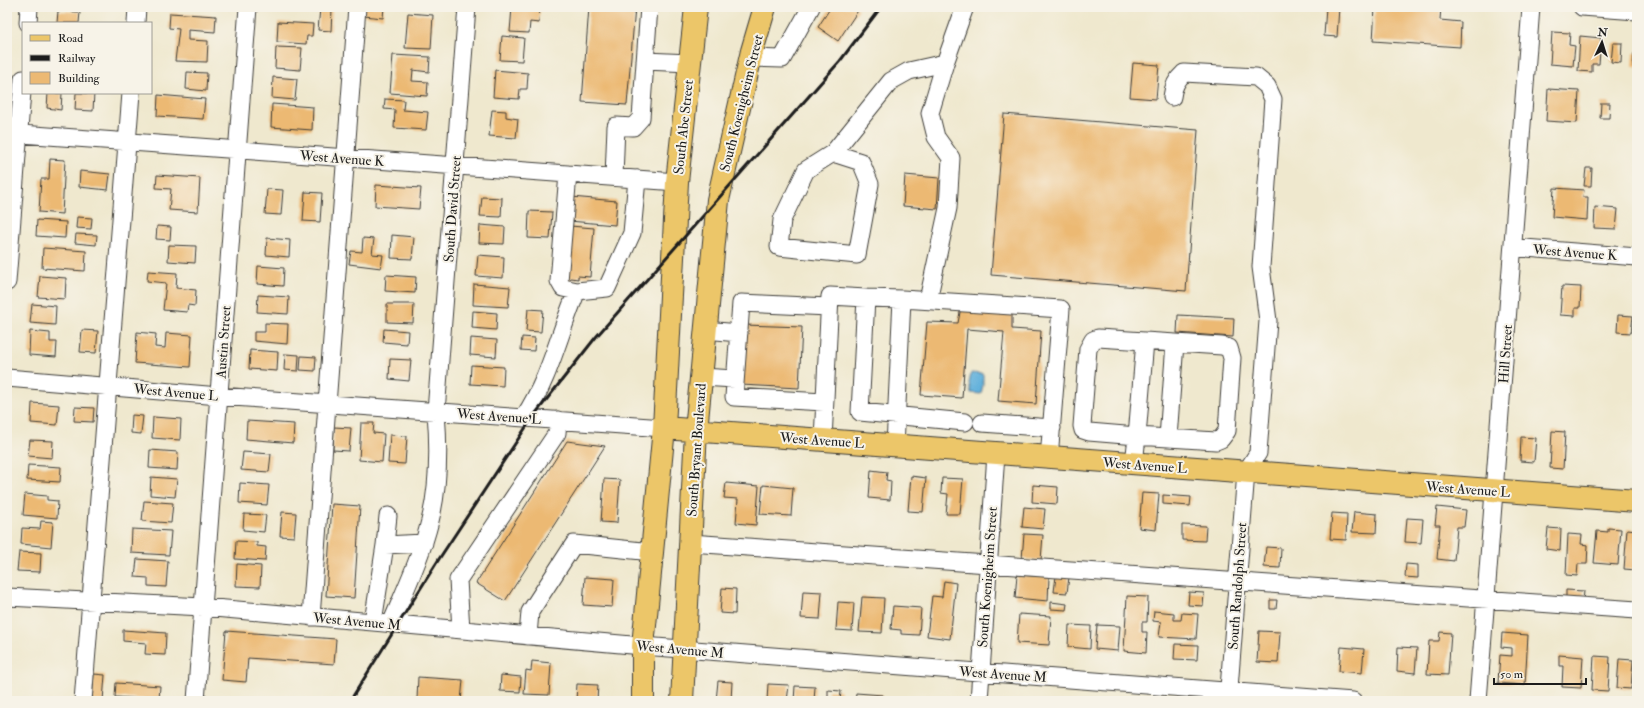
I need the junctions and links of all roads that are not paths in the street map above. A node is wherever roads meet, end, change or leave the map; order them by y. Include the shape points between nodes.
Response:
1 (29, 7) edge
2 (138, 7) edge
3 (248, 7) edge
4 (357, 7) edge
5 (468, 7) edge
6 (649, 7) edge
7 (696, 7) edge
8 (765, 7) edge
9 (811, 7) edge
10 (965, 7) edge
11 (1531, 7) edge
12 (1582, 7) edge
13 (1637, 11) edge
14 (28, 22) edge
15 (136, 22) edge
16 (751, 58) junction
17 (645, 61) junction
18 (945, 63) junction
19 (690, 64) junction
20 (22, 85) edge
21 (131, 94) edge
22 (1172, 97) dead end
23 (13, 133) edge
24 (127, 142) junction
25 (237, 150) junction
26 (833, 153) junction
27 (346, 158) junction
28 (455, 166) junction
29 (568, 174) junction
30 (614, 177) junction
31 (637, 179) junction
32 (677, 182) junction
33 (718, 200) joint
34 (1513, 247) junction
35 (1637, 256) edge
36 (7, 282) edge
37 (577, 291) junction
38 (866, 298) junction
39 (902, 299) junction
40 (928, 300) junction
41 (829, 307) junction
42 (705, 330) junction
43 (739, 332) junction
44 (1144, 341) junction
45 (1175, 343) junction
46 (701, 377) junction
47 (7, 378) edge
48 (735, 379) junction
49 (108, 387) junction
50 (219, 396) junction
51 (824, 402) junction
52 (327, 404) junction
53 (436, 412) junction
54 (896, 416) junction
55 (524, 417) junction
56 (558, 420) junction
57 (664, 428) junction
58 (1052, 428) junction
59 (696, 430) junction
60 (1137, 436) junction
61 (1168, 438) junction
62 (823, 440) junction
63 (895, 446) junction
64 (996, 454) junction
65 (1049, 458) junction
66 (1134, 464) junction
67 (1246, 472) junction
68 (1494, 491) junction
69 (1637, 501) edge
70 (388, 516) dead end
71 (424, 543) junction
72 (690, 543) junction
73 (385, 545) junction
74 (652, 552) junction
75 (988, 564) junction
76 (1237, 582) junction
77 (7, 597) edge
78 (1486, 599) junction
79 (91, 601) junction
80 (203, 607) junction
81 (1637, 610) edge
82 (311, 617) junction
83 (373, 622) junction
84 (391, 624) junction
85 (461, 630) junction
86 (528, 636) junction
87 (644, 646) junction
88 (683, 649) junction
89 (981, 672) junction
90 (1229, 696) edge
91 (83, 701) edge
92 (196, 701) edge
93 (643, 701) edge
94 (682, 701) edge
95 (979, 701) edge
96 (1353, 701) edge
97 (1478, 701) edge

1 - 14 street
2 - 15 street
3 - 25 street, Austin Street
4 - 27 street
5 - 28 street, South David Street
6 - 17 street
7 - 19 main road, South Abe Street
8 - 16 main road, South Koenigheim Street
9 - 16 street via 782,59
10 - 18 street
11 - 34 street, Hill Street
12 - 13 street
16 - 33 main road, South Koenigheim Street
17 - 19 street
17 - 30 street via 641,118 633,127 616,126
18 - 26 street via 909,72 891,81
18 - 40 street via 930,113 936,137 951,158 948,208
19 - 32 main road, South Abe Street
20 - 23 street
21 - 24 street
22 - 67 street via 1178,79 1184,73 1256,77 1267,86 1272,99 1261,267 1268,321 1258,453
23 - 24 street, West Avenue K
23 - 36 street
24 - 25 street, West Avenue K
24 - 49 street
25 - 27 street, West Avenue K
25 - 50 street, Austin Street
26 - 26 street via 806,170 782,220 779,247 857,255 870,184 861,162
27 - 28 street, West Avenue K
27 - 52 street
28 - 29 street, West Avenue K
28 - 53 street, South David Street
29 - 30 street, West Avenue K
29 - 37 street via 559,281 563,288
30 - 31 street, West Avenue K
31 - 32 street, West Avenue K
31 - 37 street via 632,233 607,288
32 - 57 main road, South Abe Street
33 - 42 main road, South Bryant Boulevard
34 - 35 street, West Avenue K
34 - 68 street, Hill Street
37 - 55 street via 564,321 548,373 535,402
38 - 39 street
38 - 41 street via 830,296
38 - 54 street via 860,412
39 - 40 street
39 - 54 street
40 - 58 street via 1061,309
41 - 43 street via 741,303
41 - 51 street
42 - 43 street
42 - 46 main road, South Bryant Boulevard
43 - 48 street
44 - 45 street
44 - 60 street
44 - 60 street via 1098,338 1090,342 1082,418 1083,430 1089,432
45 - 61 street
45 - 61 street via 1229,348 1232,358 1228,423 1224,436 1216,441
46 - 48 street
46 - 59 main road, South Bryant Boulevard
47 - 49 street, West Avenue L
48 - 51 street via 734,397
49 - 50 street, West Avenue L
49 - 79 street
50 - 52 street, West Avenue L
50 - 80 street, Austin Street
51 - 62 street
52 - 53 street, West Avenue L
52 - 82 street
53 - 55 street, West Avenue L
53 - 71 street, South David Street via 436,488
54 - 58 street
54 - 63 street
55 - 56 street, West Avenue L
56 - 57 street, West Avenue L
56 - 85 street via 557,433 458,580
57 - 59 main road, West Avenue L
57 - 74 main road
58 - 65 street
59 - 62 main road, West Avenue L
59 - 72 main road, South Bryant Boulevard
60 - 61 street
60 - 66 street
62 - 63 main road, West Avenue L
63 - 64 main road, West Avenue L
64 - 65 main road, West Avenue L
64 - 75 street, South Koenigheim Street
65 - 66 main road, West Avenue L
66 - 67 main road, West Avenue L
67 - 68 main road, West Avenue L
67 - 76 street, South Randolph Street
68 - 69 main road, West Avenue L
68 - 78 street, Hill Street
70 - 73 street
71 - 73 street
71 - 84 street, South David Street
72 - 75 street
72 - 88 main road, South Bryant Boulevard
73 - 83 street
74 - 86 street via 574,544 530,612
74 - 87 main road
75 - 76 street
75 - 89 street, South Koenigheim Street
76 - 78 street
76 - 90 street, South Randolph Street
77 - 79 street, West Avenue M
78 - 81 street
78 - 97 street, Hill Street
79 - 80 street, West Avenue M
79 - 91 street
80 - 82 street, West Avenue M
80 - 92 street, Austin Street
82 - 83 street, West Avenue M
83 - 84 street, West Avenue M
84 - 85 street, West Avenue M
85 - 86 street, West Avenue M
86 - 87 street, West Avenue M
87 - 88 street, West Avenue M
87 - 93 main road
88 - 89 street, West Avenue M
88 - 94 main road, South Bryant Boulevard
89 - 90 street, West Avenue M
89 - 95 street, South Koenigheim Street
90 - 96 street, West Avenue M

